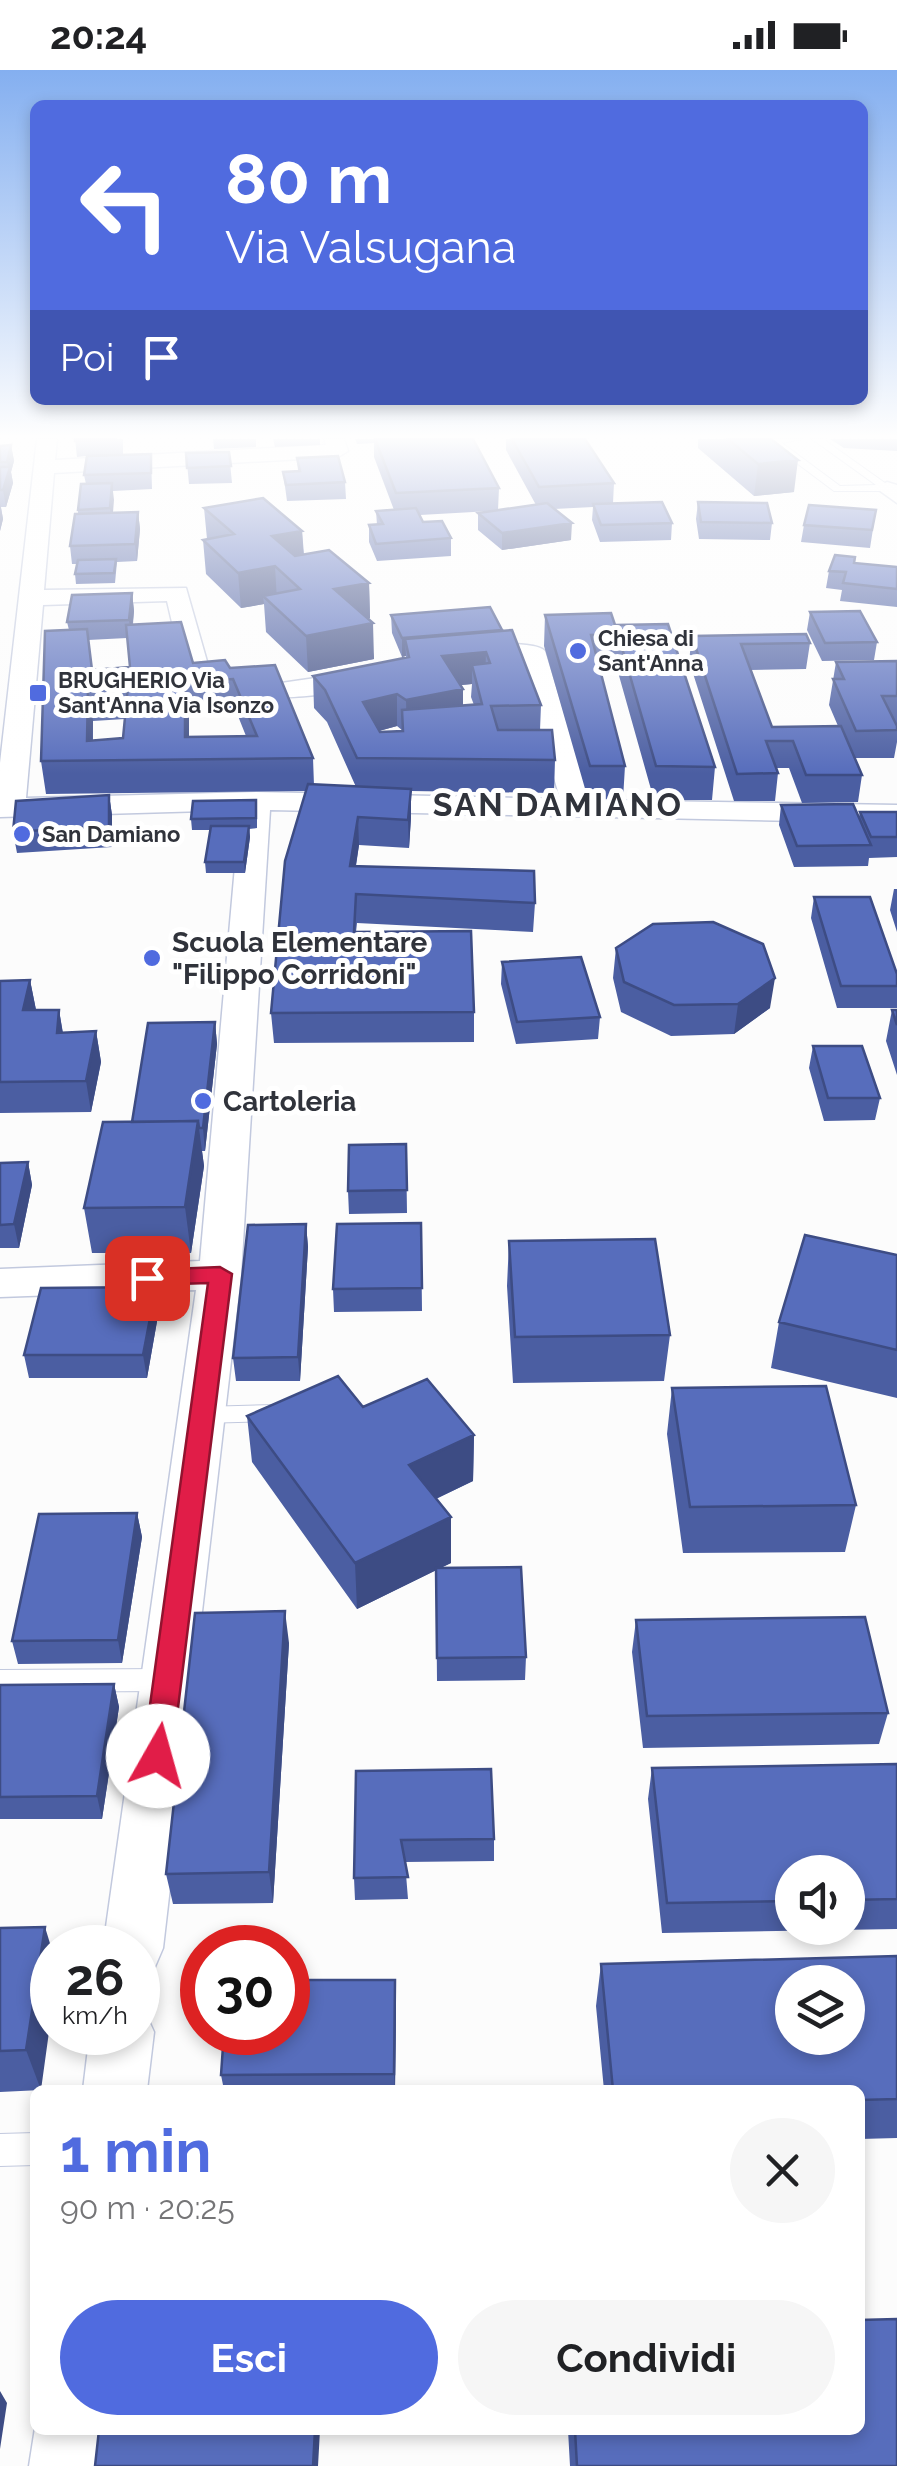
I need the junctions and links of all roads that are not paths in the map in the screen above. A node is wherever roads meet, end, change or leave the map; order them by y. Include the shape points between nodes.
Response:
1 (35, 551) edge
2 (30, 598) junction
3 (438, 658) edge
4 (401, 660) edge
5 (10, 676) edge
6 (281, 691) junction
7 (295, 723) edge
8 (316, 770) edge
9 (256, 801) junction
10 (330, 802) junction
11 (5, 808) edge
12 (578, 810) junction
13 (897, 814) edge
14 (220, 1274) junction
15 (0, 1284) edge
16 (298, 1412) edge
17 (202, 1415) junction
18 (167, 1680) junction
19 (0, 1681) edge
20 (136, 1925) edge
21 (119, 2055) edge
22 (115, 2085) edge
23 (30, 2149) edge
24 (0, 2150) edge
25 (69, 2435) edge
26 (66, 2466) edge

1 - 2 street
2 - 5 street
2 - 6 street via 177,592 200,686
3 - 12 street via 532,652
4 - 6 street via 372,678
5 - 11 street
6 - 7 street
8 - 10 street
9 - 10 street
9 - 11 street
9 - 14 street
10 - 12 street
12 - 13 street
14 - 15 street
14 - 17 street
16 - 17 lane
17 - 18 street
18 - 19 lane
18 - 20 street
21 - 22 street
23 - 24 lane
25 - 26 street

